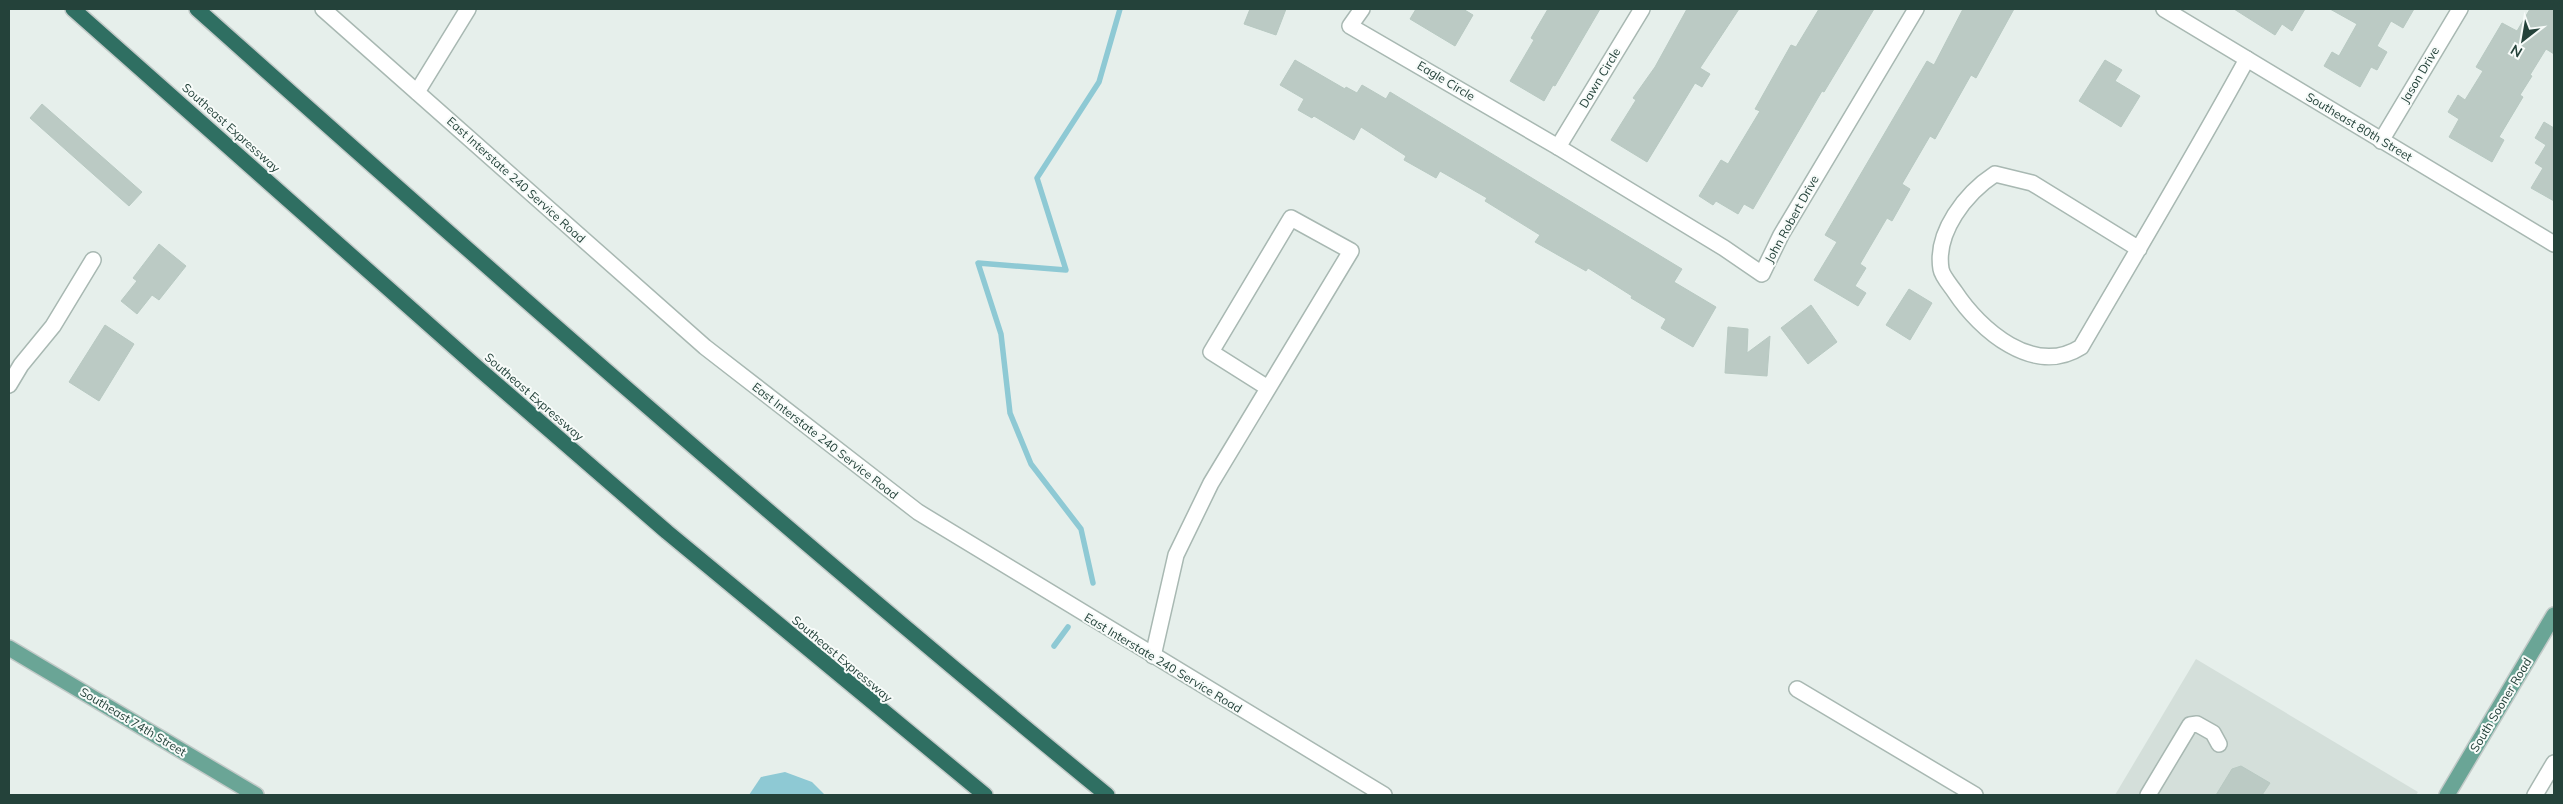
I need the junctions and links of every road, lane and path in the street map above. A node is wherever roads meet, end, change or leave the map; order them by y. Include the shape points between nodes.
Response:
1 (73, 9) edge
2 (197, 9) edge
3 (323, 9) edge
4 (468, 9) edge
5 (1362, 9) edge
6 (1642, 9) edge
7 (1916, 9) edge
8 (2164, 9) edge
9 (2460, 9) edge
10 (2184, 14) edge
11 (2247, 59) junction
12 (417, 92) junction
13 (2381, 140) junction
14 (1558, 147) junction
15 (2554, 244) edge
16 (2138, 249) junction
17 (93, 260) dead end
18 (9, 385) edge
19 (1268, 388) junction
20 (2554, 615) edge
21 (9, 648) edge
22 (1153, 656) junction
23 (1797, 689) dead end
24 (2219, 744) dead end
25 (2554, 763) edge
26 (256, 795) edge
27 (985, 795) edge
28 (1107, 795) edge
29 (1384, 795) edge
30 (1975, 795) edge
31 (2148, 795) edge
32 (2447, 795) edge
33 (2535, 795) edge

1 - 27 highway, Southeast Expressway via 660,526
2 - 28 highway via 606,372
3 - 12 street, East Interstate 240 Service Road
4 - 12 street
5 - 14 street, Eagle Circle via 1350,26
6 - 14 street, Dawn Circle
7 - 14 street, John Robert Drive via 1781,235 1762,274
8 - 10 street, Southeast 80th Street
9 - 13 street, Jason Drive
10 - 11 street, Southeast 80th Street
11 - 13 street, Southeast 80th Street
11 - 16 street
12 - 22 street, East Interstate 240 Service Road via 705,348 918,512
13 - 15 street, Southeast 80th Street
16 - 16 street via 2081,346 2069,354 2053,357 2034,356 1991,334 1959,299 1941,270 1943,236 1970,196 1996,174 2032,183
17 - 18 street via 54,326 21,365
19 - 19 street via 1351,250 1291,218 1211,352
19 - 22 street via 1211,482 1176,555
20 - 32 main road, South Sooner Road
21 - 26 main road, Southeast 74th Street
22 - 29 street, East Interstate 240 Service Road
23 - 30 street
24 - 31 street via 2213,733 2197,724 2190,725
25 - 33 street

